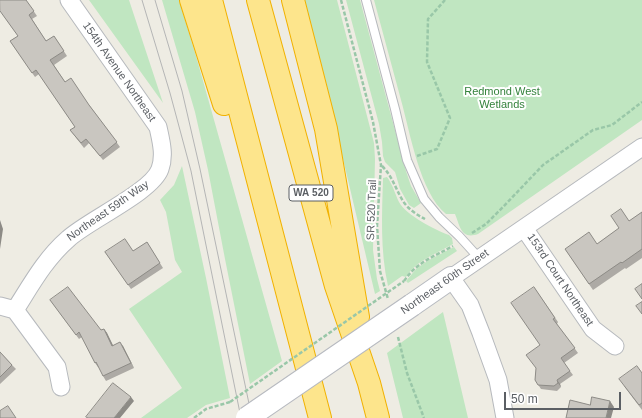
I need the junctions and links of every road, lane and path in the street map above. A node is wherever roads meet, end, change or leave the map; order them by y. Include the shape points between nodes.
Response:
1 (68, 0) edge
2 (191, 0) edge
3 (211, 0) edge
4 (258, 0) edge
5 (293, 0) edge
6 (341, 0) edge
7 (366, 0) edge
8 (444, 0) edge
9 (642, 102) edge
10 (642, 147) edge
11 (407, 160) junction
12 (160, 170) joint
13 (524, 228) junction
14 (462, 240) junction
15 (479, 258) junction
16 (451, 278) junction
17 (388, 300) dead end
18 (7, 308) edge
19 (398, 337) dead end
20 (300, 341) junction
21 (615, 346) dead end
22 (369, 383) junction
23 (61, 388) dead end
24 (194, 418) edge
25 (247, 418) edge
26 (320, 418) edge
27 (378, 418) edge
28 (424, 418) edge
29 (505, 418) edge

1 - 12 street, 154th Avenue Northeast via 158,127 163,152
2 - 20 highway
3 - 20 highway
4 - 22 highway, WA 520 via 336,286
5 - 22 highway via 326,129
6 - 17 path, SR 520 Trail via 373,122 381,165 377,226 380,271
7 - 11 lane
8 - 11 path via 428,19 427,62 450,118 437,149
9 - 14 path via 612,125 593,130 543,165 486,224
10 - 13 street, Northeast 60th Street
11 - 14 lane via 424,199
12 - 18 street, Northeast 59th Way via 148,184 69,238 51,255
13 - 15 street, Northeast 60th Street
13 - 21 street, 153rd Court Northeast via 592,329
14 - 15 lane
14 - 24 path, bridge via 426,260 404,281 230,402 206,409
15 - 16 street, Northeast 60th Street
16 - 25 street, Northeast 60th Street, bridge
16 - 29 street via 470,306 481,333 498,380
18 - 23 street via 57,367
19 - 28 path
20 - 26 highway
22 - 27 highway, WA 520

